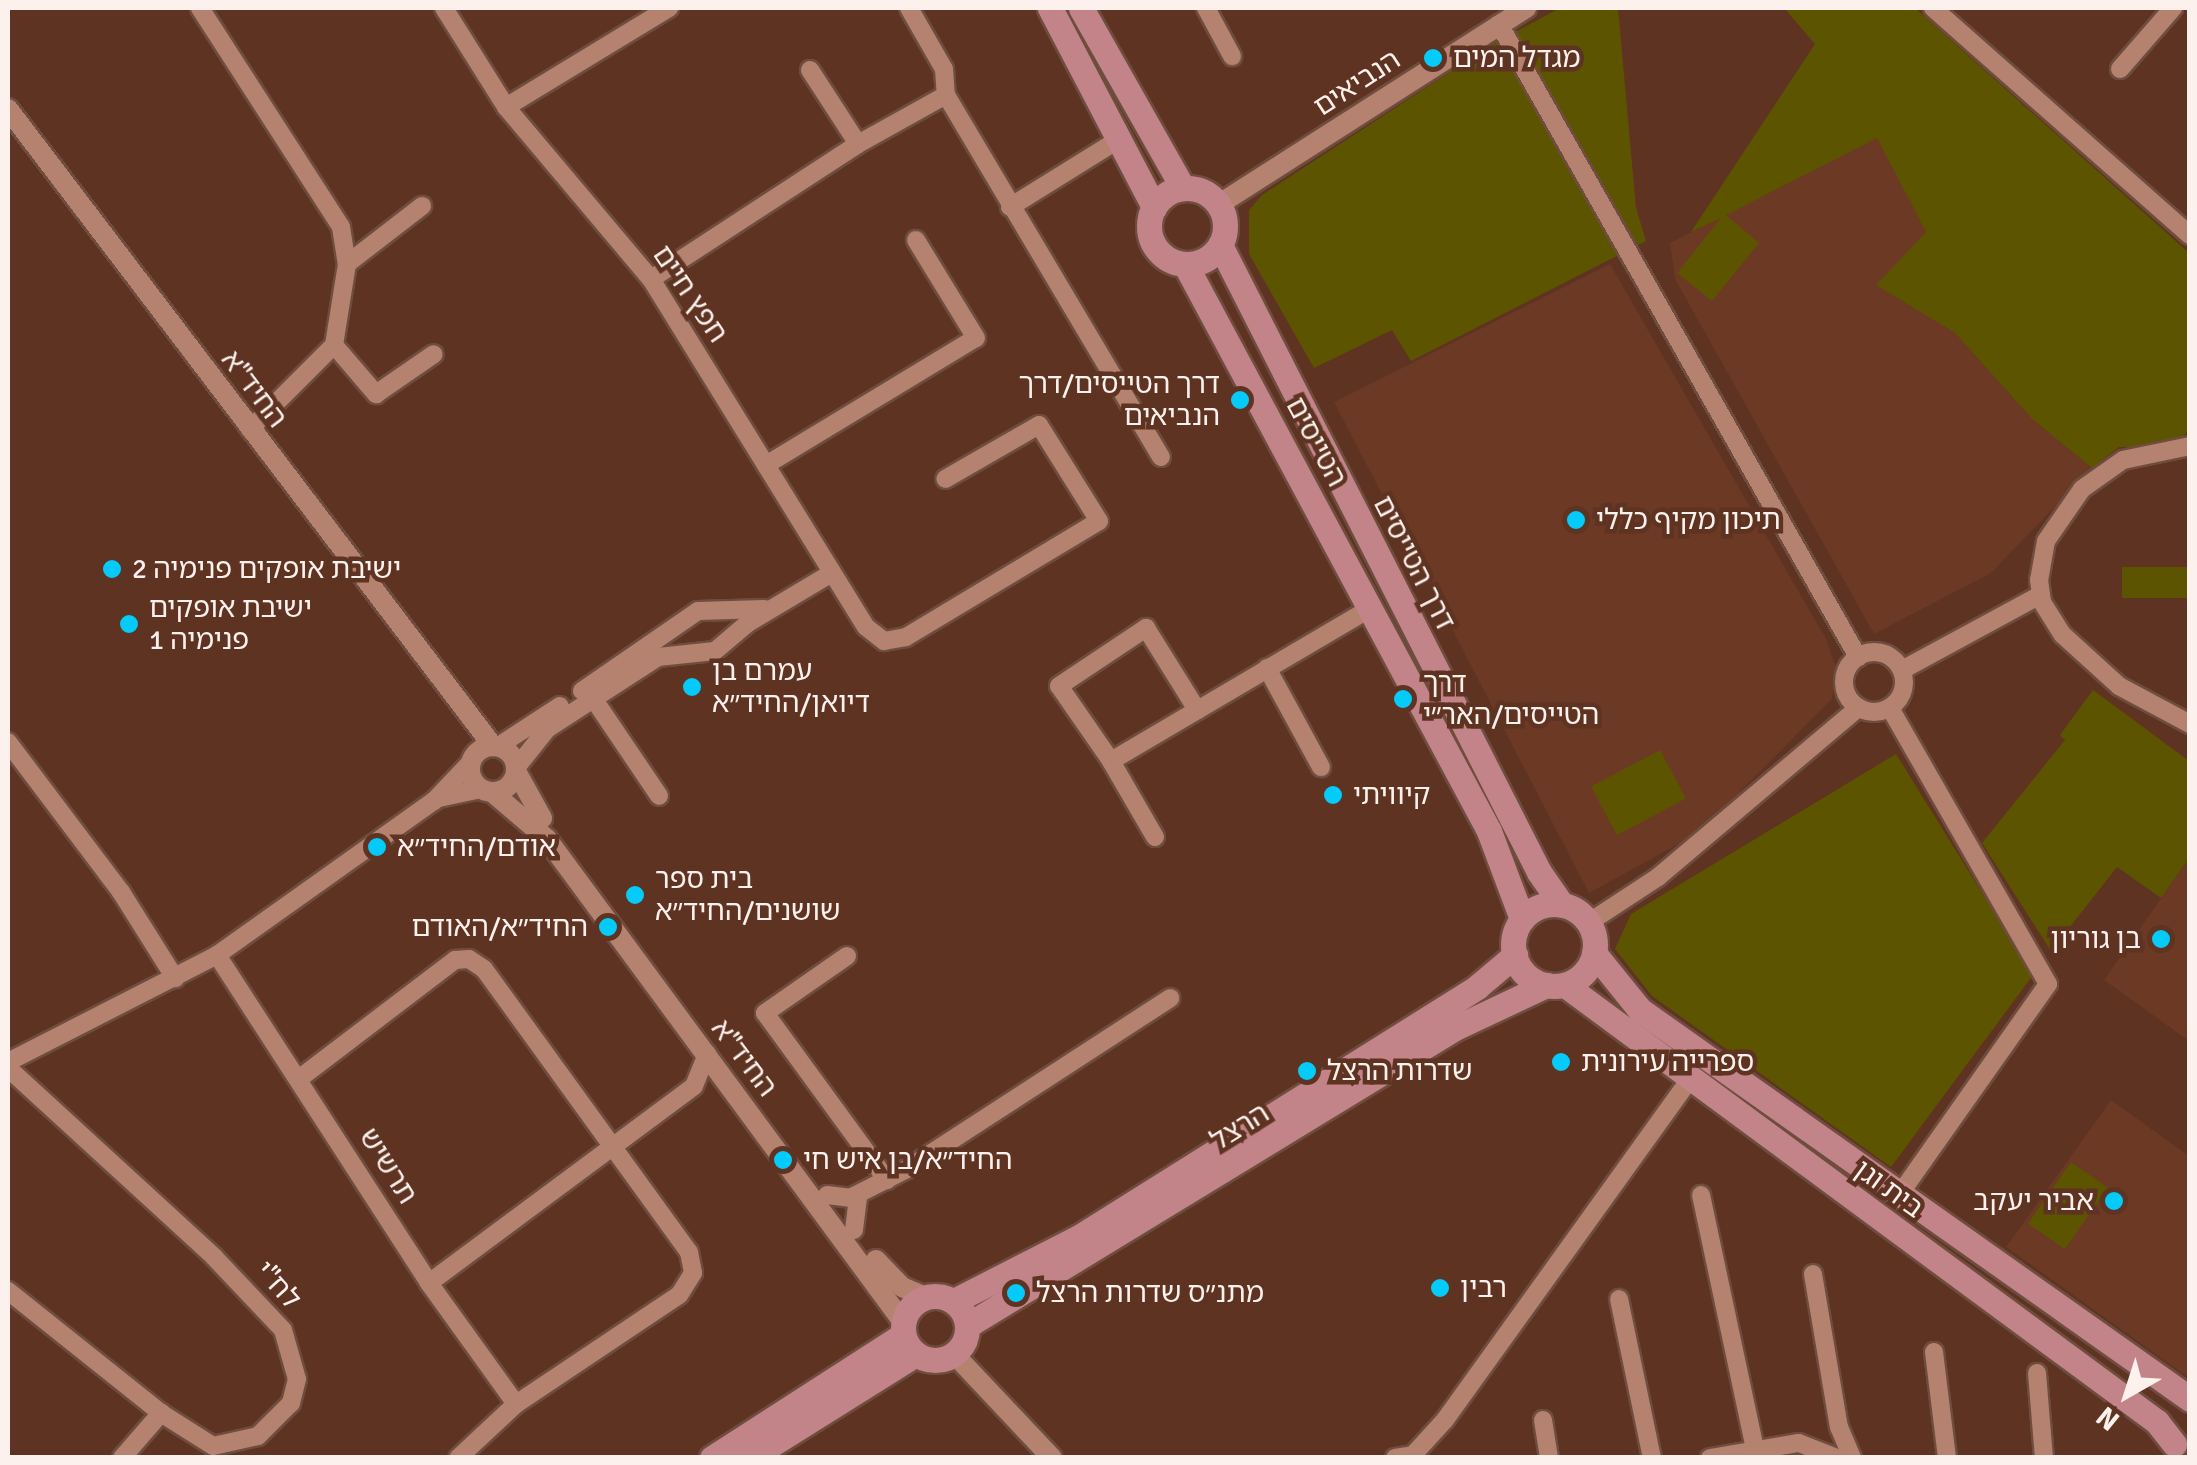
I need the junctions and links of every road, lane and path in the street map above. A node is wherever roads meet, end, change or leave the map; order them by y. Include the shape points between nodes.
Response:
1 (200, 8) edge
2 (444, 8) edge
3 (669, 8) edge
4 (909, 8) edge
5 (1050, 8) edge
6 (1081, 8) edge
7 (1206, 8) edge
8 (1526, 8) edge
9 (1933, 8) edge
10 (2174, 8) edge
11 (1500, 24) junction
12 (1232, 56) dead end
13 (2120, 69) dead end
14 (810, 70) dead end
15 (946, 95) junction
16 (506, 106) junction
17 (8, 109) edge
18 (1120, 138) junction
19 (858, 144) junction
20 (1182, 188) junction
21 (422, 206) dead end
22 (1218, 206) junction
23 (1154, 207) junction
24 (1010, 208) junction
25 (2190, 235) edge
26 (916, 240) dead end
27 (1220, 245) junction
28 (347, 264) junction
29 (1185, 264) junction
30 (651, 279) junction
31 (334, 345) junction
32 (434, 354) dead end
33 (250, 429) junction
34 (2190, 446) edge
35 (1162, 457) dead end
36 (766, 465) junction
37 (945, 479) dead end
38 (832, 572) junction
39 (2040, 595) junction
40 (774, 606) junction
41 (1371, 608) junction
42 (720, 612) junction
43 (688, 621) junction
44 (729, 636) junction
45 (701, 650) junction
46 (1858, 656) junction
47 (1267, 668) junction
48 (1902, 670) junction
49 (593, 698) junction
50 (1858, 708) junction
51 (1890, 708) junction
52 (1197, 710) junction
53 (2183, 722) edge
54 (8, 742) edge
55 (484, 753) junction
56 (1112, 761) junction
57 (1321, 767) dead end
58 (516, 769) junction
59 (486, 791) junction
60 (659, 796) dead end
61 (434, 801) junction
62 (1155, 837) dead end
63 (1562, 905) junction
64 (1522, 919) junction
65 (1588, 923) junction
66 (1594, 953) junction
67 (218, 955) junction
68 (1515, 955) junction
69 (848, 956) dead end
70 (175, 978) junction
71 (1555, 985) junction
72 (1170, 998) dead end
73 (707, 1054) junction
74 (8, 1065) edge
75 (300, 1078) junction
76 (1689, 1081) junction
77 (694, 1086) junction
78 (733, 1089) junction
79 (614, 1147) junction
80 (887, 1180) junction
81 (827, 1195) junction
82 (1702, 1195) dead end
83 (858, 1196) junction
84 (1899, 1196) junction
85 (854, 1230) junction
86 (1813, 1274) dead end
87 (429, 1283) junction
88 (8, 1290) edge
89 (925, 1297) junction
90 (1619, 1299) dead end
91 (954, 1302) junction
92 (968, 1326) junction
93 (907, 1337) junction
94 (1934, 1352) dead end
95 (955, 1354) junction
96 (2038, 1373) dead end
97 (2190, 1399) edge
98 (516, 1404) junction
99 (2190, 1411) edge
100 (161, 1414) junction
101 (1543, 1420) dead end
102 (1755, 1449) junction
103 (2175, 1452) edge
104 (1408, 1457) edge
105 (122, 1458) edge
106 (458, 1458) edge
107 (712, 1458) edge
108 (750, 1458) edge
109 (1052, 1458) edge
110 (1549, 1458) edge
111 (1652, 1458) edge
112 (1710, 1458) edge
113 (1837, 1458) edge
114 (1852, 1458) edge
115 (1947, 1458) edge
116 (2044, 1458) edge

1 - 28 street via 341,226
2 - 16 street, חפץ חיים
3 - 16 street
4 - 15 street via 944,69
5 - 18 main road
6 - 20 main road
7 - 12 street
8 - 11 street, הנביאים
9 - 25 street
10 - 13 street
11 - 22 street, הנביאים
11 - 46 street
14 - 19 street
15 - 19 street
15 - 24 street
16 - 30 street, חפץ חיים
17 - 33 street, החיד"א
18 - 23 main road
18 - 24 street
19 - 30 street
20 - 22 main road via 1205,193
20 - 23 main road
21 - 28 street
22 - 27 main road
23 - 29 main road via 1149,224 1155,246
24 - 35 street
26 - 36 street via 976,338
27 - 29 main road
27 - 63 main road, דרך הטייסים via 1530,855
28 - 31 street
29 - 41 main road, הטייסים
30 - 36 street, חפץ חיים
31 - 32 street via 376,394
31 - 33 street
33 - 55 street, החיד"א
34 - 39 street via 2123,460 2082,489 2046,542
36 - 38 street, חפץ חיים
37 - 38 street, חפץ חיים via 1039,425 1099,521 906,637 884,641 866,628
38 - 40 street
39 - 48 street
39 - 53 street via 2054,623 2119,686
40 - 42 street
40 - 44 street
41 - 47 street
41 - 64 main road, הטייסים via 1489,831
42 - 43 street via 705,608
42 - 44 street
43 - 45 street via 688,636
43 - 55 street
44 - 45 street via 715,651
45 - 49 street via 658,658
46 - 48 street via 1878,652
46 - 50 street via 1844,682
47 - 52 street
47 - 57 street
48 - 51 street via 1904,689
49 - 58 street via 532,742
49 - 60 street
50 - 51 street
50 - 65 street via 1658,877
51 - 84 street via 2048,981
52 - 56 street
52 - 56 street via 1146,628 1059,686
54 - 70 street via 121,892
55 - 58 street, החיד"א
55 - 59 street, החיד"א
55 - 61 street
56 - 62 street
58 - 59 street via 505,788
58 - 81 street, החיד"א via 532,806
59 - 61 street
59 - 73 street, החיד"א via 539,829
61 - 67 street
63 - 64 main road via 1538,908
63 - 65 main road
64 - 68 main road
65 - 66 main road
66 - 71 main road via 1586,971
66 - 84 main road, בית וגן via 1640,1010
67 - 70 street
67 - 75 street, תרשיש
68 - 71 main road via 1524,972
68 - 91 main road, הרצל via 1477,987 1080,1237
69 - 80 street via 765,1013
70 - 74 street
71 - 76 main road, בית וגן
71 - 92 main road, הרצל via 1455,1028
72 - 80 street
73 - 77 street
73 - 78 street, החיד"א
74 - 100 street, לח"י via 284,1330 294,1391 278,1420 258,1436 213,1446
75 - 79 street via 455,960 469,958 484,969
75 - 87 street, תרשיש
76 - 103 main road, בית וגן via 2157,1422
76 - 104 street via 1446,1420
77 - 78 street
77 - 79 street
78 - 93 street, החיד"א
79 - 87 street
79 - 98 street via 689,1252 693,1273 679,1295
80 - 83 street
81 - 83 street
81 - 85 street, החיד"א
82 - 102 street
83 - 85 street
84 - 97 main road, בית וגן
85 - 89 street, החיד"א via 892,1278
86 - 114 street via 1839,1427
87 - 98 street, תרשיש
88 - 100 street, לח"י
89 - 91 main road
89 - 93 main road
90 - 111 street
91 - 92 main road
92 - 95 main road
93 - 95 main road via 936,1361
93 - 107 main road
93 - 108 main road
94 - 115 street
95 - 109 street
96 - 116 street
98 - 106 street
99 - 103 main road via 2176,1428
100 - 105 street
101 - 110 street
102 - 112 street
102 - 113 street via 1799,1442

